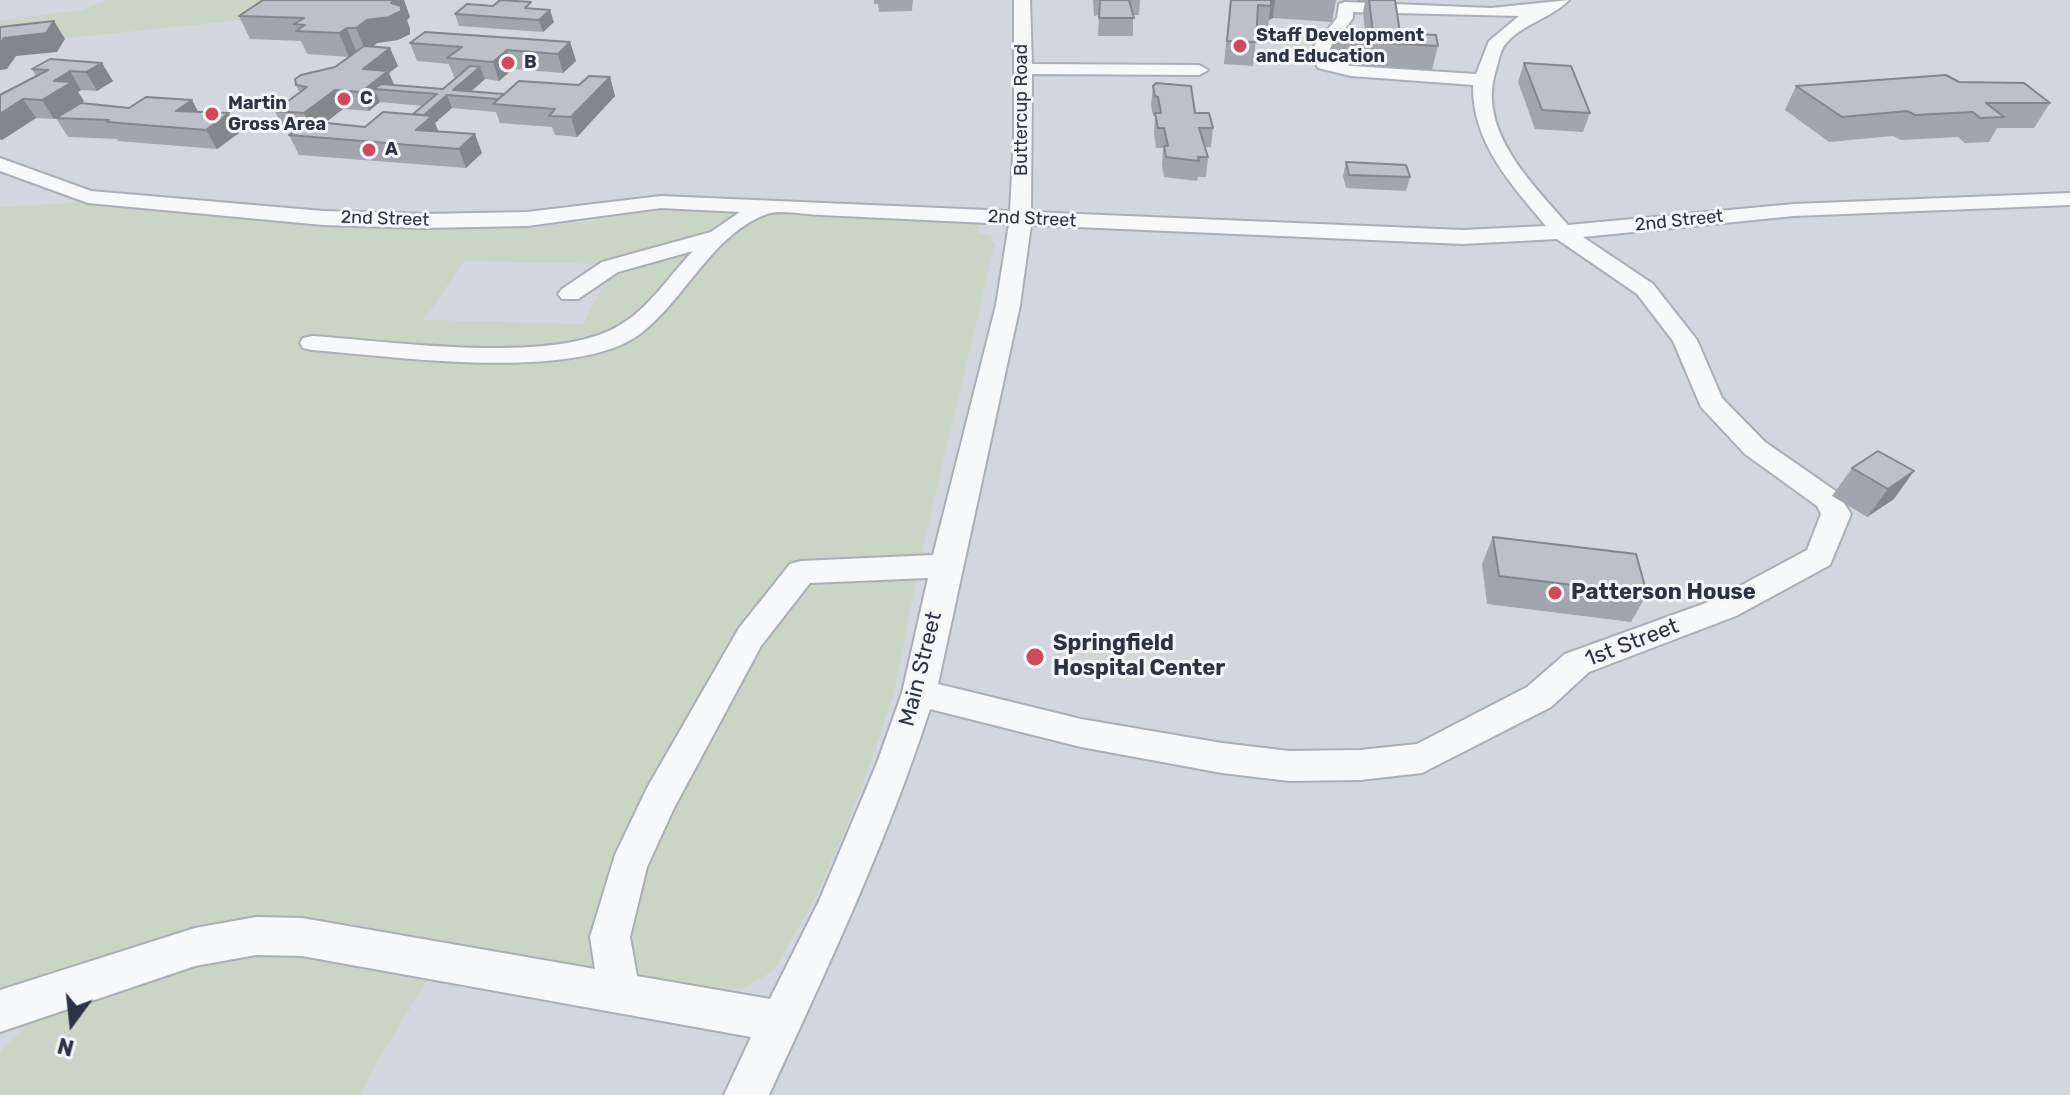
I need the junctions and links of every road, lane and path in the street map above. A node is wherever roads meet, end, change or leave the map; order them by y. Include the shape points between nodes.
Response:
1 (1022, 0) edge
2 (1552, 5) edge
3 (1427, 6) edge
4 (1482, 37) junction
5 (1023, 69) junction
6 (1168, 70) junction
7 (1199, 70) dead end
8 (1482, 80) junction
9 (1173, 91) edge
10 (0, 164) edge
11 (2070, 199) edge
12 (764, 207) junction
13 (1021, 219) junction
14 (1562, 232) junction
15 (720, 236) junction
16 (570, 294) dead end
17 (312, 343) dead end
18 (946, 566) junction
19 (919, 693) junction
20 (619, 992) junction
21 (0, 1011) edge
22 (782, 1022) junction
23 (746, 1095) edge

1 - 5 street, Buttercup Road
2 - 3 street via 1491,13
2 - 4 street
3 - 4 street
3 - 8 street via 1345,7 1345,18 1319,58 1351,71
4 - 8 street
5 - 6 street
5 - 13 street, Buttercup Road
6 - 7 street
6 - 9 street
8 - 14 street via 1482,105 1496,146
10 - 12 street, 2nd Street via 88,197 323,218 527,219 661,202
11 - 14 street, 2nd Street via 1794,210
12 - 13 street, 2nd Street
12 - 15 street
13 - 14 street, 2nd Street via 1392,236
13 - 18 street, Main Street via 1008,305
14 - 19 street, 1st Street via 1645,289 1685,340 1710,401 1755,448 1827,499 1836,514 1819,557 1725,608 1577,663 1539,697 1422,758 1289,766 1222,758 1081,733
15 - 16 street via 610,267
15 - 17 street via 628,332 600,346 530,354
18 - 19 street, Main Street
18 - 20 street via 801,572 750,637 628,867 610,937
19 - 22 street, Main Street via 873,817
20 - 21 street via 302,937 256,936 195,947
20 - 22 street
22 - 23 street, Main Street

